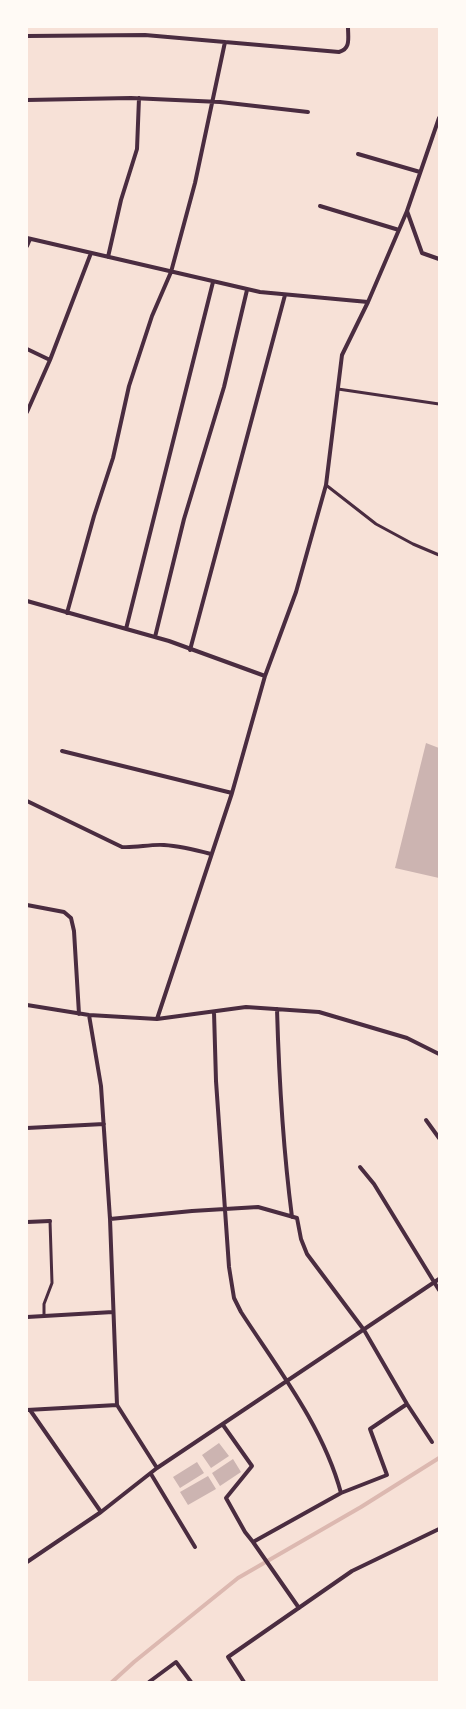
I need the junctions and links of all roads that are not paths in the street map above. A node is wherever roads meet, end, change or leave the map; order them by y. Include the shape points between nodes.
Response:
1 (348, 27) edge
2 (27, 36) edge
3 (225, 42) junction
4 (139, 98) junction
5 (27, 100) edge
6 (214, 102) junction
7 (308, 112) dead end
8 (439, 118) edge
9 (358, 154) dead end
10 (420, 172) junction
11 (320, 206) dead end
12 (407, 211) junction
13 (399, 230) junction
14 (29, 238) edge
15 (27, 246) edge
16 (91, 253) junction
17 (108, 257) junction
18 (439, 259) edge
19 (171, 272) junction
20 (213, 282) junction
21 (247, 290) junction
22 (285, 295) junction
23 (368, 302) junction
24 (27, 349) edge
25 (50, 360) junction
26 (338, 389) junction
27 (439, 404) edge
28 (27, 412) edge
29 (326, 485) junction
30 (439, 555) edge
31 (27, 601) edge
32 (67, 613) junction
33 (126, 629) junction
34 (155, 638) junction
35 (190, 650) junction
36 (265, 676) junction
37 (62, 751) dead end
38 (232, 793) junction
39 (27, 801) edge
40 (211, 854) junction
41 (27, 905) edge
42 (27, 1005) edge
43 (277, 1009) junction
44 (214, 1012) junction
45 (79, 1014) junction
46 (89, 1015) junction
47 (157, 1019) junction
48 (439, 1054) edge
49 (426, 1120) dead end
50 (104, 1124) junction
51 (27, 1128) edge
52 (439, 1138) edge
53 (360, 1167) dead end
54 (225, 1209) junction
55 (292, 1217) junction
56 (110, 1219) junction
57 (50, 1221) joint
58 (27, 1222) edge
59 (439, 1279) edge
60 (434, 1282) junction
61 (439, 1290) edge
62 (113, 1312) junction
63 (44, 1316) junction
64 (27, 1317) edge
65 (364, 1330) junction
66 (286, 1382) junction
67 (407, 1404) junction
68 (117, 1405) junction
69 (28, 1410) edge
70 (223, 1425) junction
71 (432, 1442) dead end
72 (157, 1468) junction
73 (151, 1474) junction
74 (341, 1493) junction
75 (101, 1512) junction
76 (439, 1529) edge
77 (253, 1542) junction
78 (195, 1547) dead end
79 (27, 1562) edge
80 (299, 1608) junction
81 (149, 1682) edge
82 (191, 1682) edge
83 (244, 1682) edge

1 - 3 street via 348,47 339,52
2 - 3 street via 145,35
3 - 6 street
4 - 5 street
4 - 6 street
4 - 17 street via 137,149 121,200
6 - 7 street
6 - 19 street
8 - 10 street
9 - 10 street
10 - 12 street
11 - 13 street
12 - 13 street
12 - 18 street via 422,253
13 - 23 street
14 - 15 street
14 - 16 street
16 - 17 street
16 - 25 street
17 - 19 street
19 - 20 street
19 - 32 street via 152,316 129,386 113,458
20 - 21 street
20 - 33 street
21 - 22 street
21 - 34 street via 224,387 184,518
22 - 23 street
22 - 35 street
23 - 26 street via 342,355
24 - 25 street
25 - 28 street
26 - 27 lane
26 - 29 street
29 - 30 lane via 376,524
29 - 36 street via 296,592
31 - 32 street
32 - 33 street
33 - 34 street
34 - 35 street
35 - 36 street
36 - 38 street
37 - 38 street
38 - 40 street
39 - 40 street via 122,847 164,845
40 - 47 street
41 - 45 street via 64,912 71,918
42 - 45 street
43 - 44 street via 246,1008
43 - 48 street via 319,1012 407,1038
43 - 55 street via 280,1104
44 - 47 street
44 - 54 street
45 - 46 street
46 - 47 street
46 - 50 street via 101,1086
49 - 52 street
50 - 51 street
50 - 56 street
53 - 60 street via 374,1184
54 - 55 street via 258,1207
54 - 56 street
54 - 66 street via 234,1298
55 - 65 street via 297,1218 307,1254
56 - 62 street
57 - 58 street
57 - 63 lane via 52,1283 44,1304
59 - 60 street
60 - 61 street
60 - 65 street
62 - 63 street
62 - 68 street
63 - 64 street
65 - 66 street
65 - 67 street
66 - 70 street
66 - 74 street via 316,1429 335,1470
67 - 71 street
67 - 74 street via 370,1429 387,1475
68 - 69 street
68 - 72 street
69 - 75 street
70 - 72 street
70 - 77 street via 252,1466 226,1498
72 - 73 street
73 - 75 street
73 - 78 street
74 - 77 street
75 - 79 street
76 - 80 street via 352,1571
77 - 80 street
80 - 83 street via 228,1657
81 - 82 street via 176,1662

